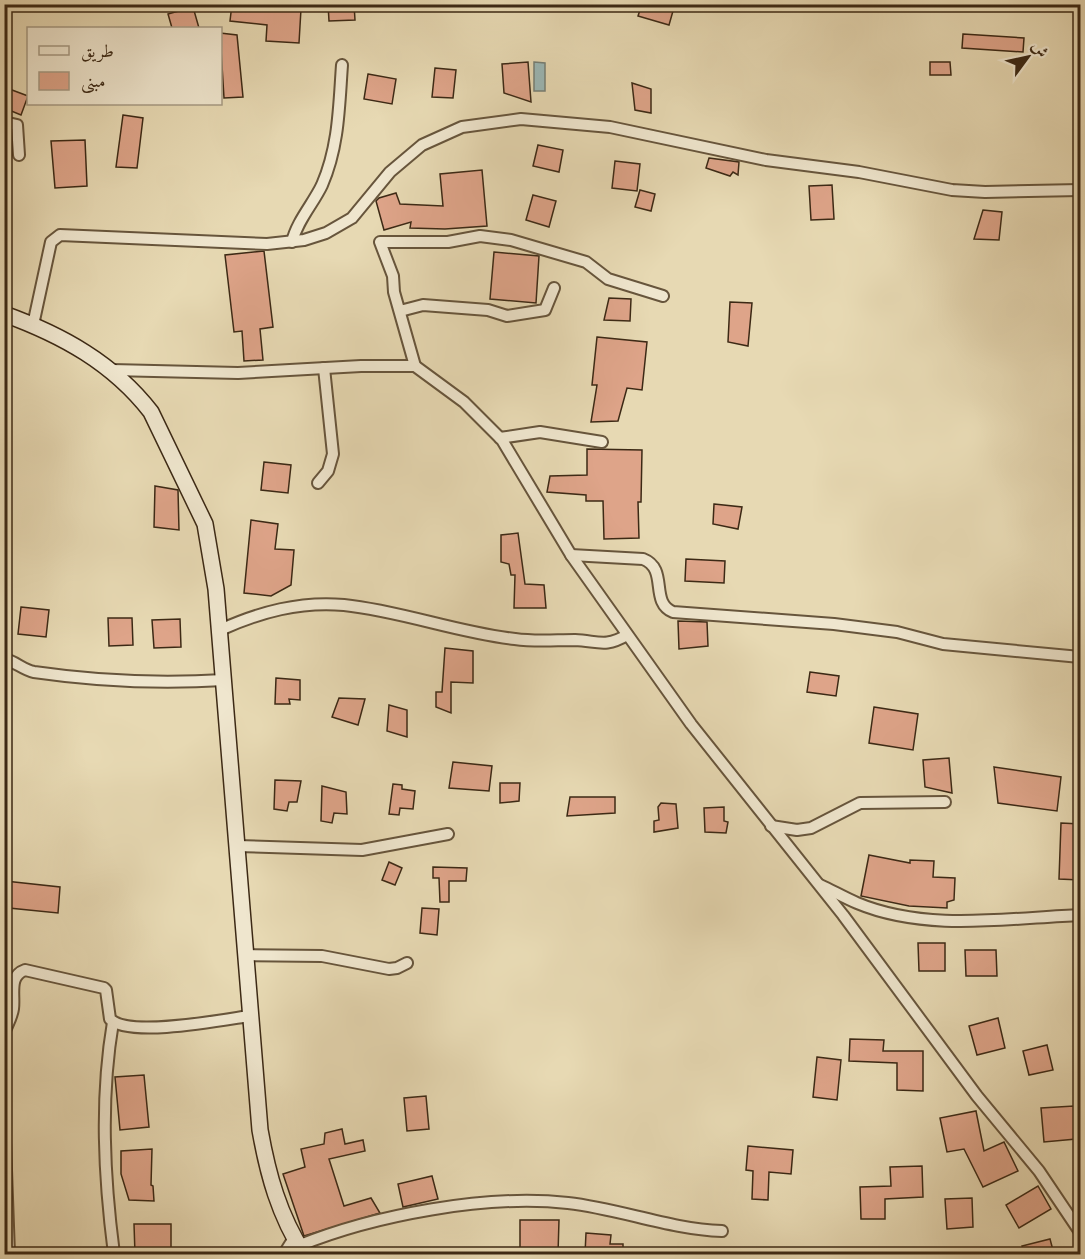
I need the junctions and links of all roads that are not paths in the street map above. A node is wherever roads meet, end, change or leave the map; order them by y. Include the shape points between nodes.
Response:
1 (342, 65) dead end
2 (4, 122) edge
3 (19, 155) dead end
4 (1080, 190) edge
5 (292, 242) junction
6 (554, 288) dead end
7 (663, 296) dead end
8 (400, 311) junction
9 (4, 314) edge
10 (33, 325) junction
11 (415, 366) junction
12 (324, 368) junction
13 (112, 370) junction
14 (500, 438) junction
15 (602, 442) dead end
16 (318, 483) dead end
17 (571, 555) junction
18 (220, 630) junction
19 (627, 635) junction
20 (1080, 657) edge
21 (4, 659) edge
22 (224, 680) junction
23 (945, 802) dead end
24 (771, 826) junction
25 (448, 834) dead end
26 (237, 846) junction
27 (817, 884) junction
28 (1080, 915) edge
29 (244, 954) junction
30 (408, 963) dead end
31 (249, 1016) junction
32 (113, 1022) junction
33 (4, 1033) edge
34 (4, 1114) edge
35 (722, 1231) dead end
36 (1080, 1232) edge
37 (298, 1246) edge
38 (9, 1254) edge
39 (114, 1254) edge
40 (284, 1254) edge

1 - 5 street via 333,151 322,185
2 - 3 street via 17,126
4 - 5 street via 952,190 860,172 774,162 610,127 521,120 462,127 439,135 405,157 351,218 326,233
5 - 10 street via 60,235 51,242
6 - 8 street via 546,310 507,316 488,310 423,305
7 - 8 street via 608,279 586,262 511,240 480,236 448,242 380,242 393,276
8 - 11 street
9 - 10 street
10 - 13 street
11 - 12 street
11 - 14 street via 464,402
12 - 13 street via 238,373
12 - 16 street via 333,454 328,471
13 - 18 street via 151,412 205,524
14 - 15 street via 540,432
14 - 17 street
17 - 19 street
17 - 20 street via 651,562 657,568 661,600 665,609 673,612 834,624 897,632 943,644
18 - 19 street via 255,614 292,606 344,605 516,640 579,640 600,645
18 - 22 street
19 - 24 street
21 - 22 street via 32,672 66,676 168,684
22 - 26 street
23 - 24 street via 860,803 811,828
24 - 27 street
25 - 26 street via 362,850
26 - 29 street
27 - 28 street via 877,910 936,919 999,921
27 - 36 street via 977,1096 1039,1171
29 - 30 street via 301,954 389,969
29 - 31 street
31 - 32 street via 147,1028
31 - 37 street via 265,1159 272,1189
32 - 33 street via 104,988 25,970 16,976 12,1014
32 - 39 street via 104,1101
34 - 38 street
35 - 37 street via 669,1226 567,1203 510,1201 367,1224
37 - 40 street

